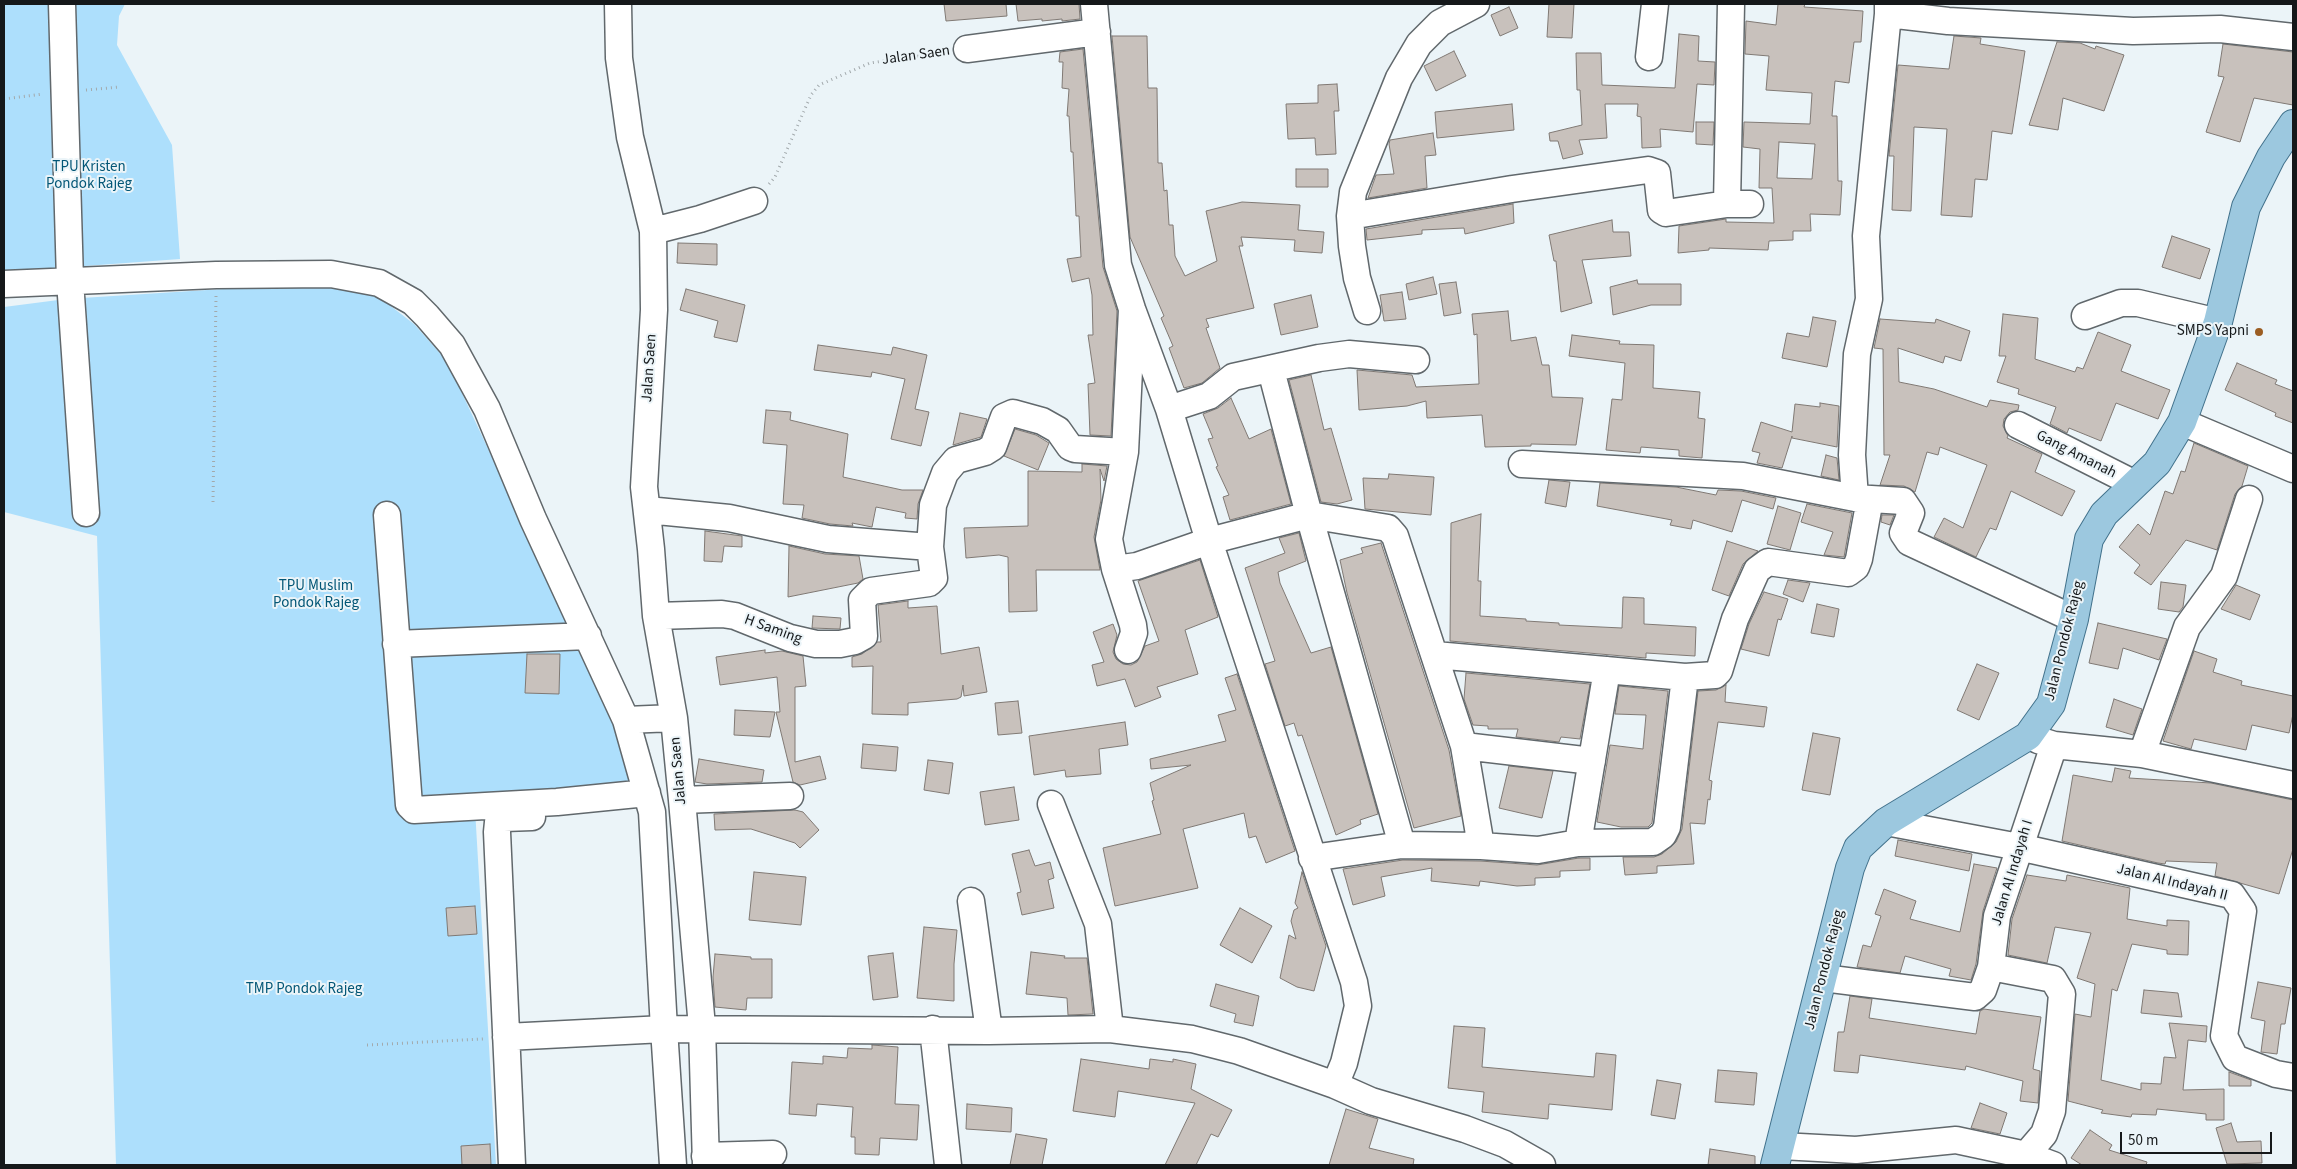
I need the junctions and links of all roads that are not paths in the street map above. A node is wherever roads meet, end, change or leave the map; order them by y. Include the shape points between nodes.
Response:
1 (62, 4) edge
2 (618, 4) edge
3 (1094, 4) edge
4 (1476, 4) edge
5 (1655, 4) edge
6 (1731, 4) edge
7 (1888, 9) edge
8 (1948, 12) edge
9 (1098, 32) junction
10 (2293, 37) edge
11 (967, 49) road end
12 (1649, 57) dead end
13 (2293, 124) edge
14 (754, 201) road end
15 (1350, 216) junction
16 (653, 231) junction
17 (70, 281) junction
18 (4, 284) edge
19 (1132, 309) junction
20 (1367, 311) dead end
21 (2085, 316) dead end
22 (2218, 322) junction
23 (1416, 360) dead end
24 (1271, 370) junction
25 (1169, 409) junction
26 (2182, 422) junction
27 (2018, 425) dead end
28 (1125, 452) junction
29 (1522, 464) dead end
30 (2293, 469) edge
31 (2135, 484) junction
32 (1862, 498) junction
33 (2249, 499) dead end
34 (647, 510) junction
35 (86, 513) dead end
36 (387, 515) dead end
37 (1309, 515) junction
38 (1209, 541) junction
39 (930, 547) junction
40 (1115, 569) junction
41 (656, 616) junction
42 (2074, 619) junction
43 (588, 636) junction
44 (396, 644) junction
45 (1128, 650) dead end
46 (1435, 655) junction
47 (1607, 670) junction
48 (1685, 677) junction
49 (671, 718) junction
50 (629, 720) junction
51 (2028, 736) junction
52 (2054, 745) junction
53 (1464, 746) junction
54 (2142, 754) junction
55 (1592, 761) junction
56 (2293, 785) edge
57 (790, 796) dead end
58 (682, 800) junction
59 (649, 803) junction
60 (1051, 804) dead end
61 (1886, 822) junction
62 (1578, 843) junction
63 (1402, 845) junction
64 (1481, 846) junction
65 (2018, 847) junction
66 (1312, 858) junction
67 (971, 901) dead end
68 (1991, 967) junction
69 (1823, 978) junction
70 (702, 1027) junction
71 (664, 1029) junction
72 (933, 1029) junction
73 (1110, 1029) junction
74 (989, 1031) junction
75 (506, 1037) junction
76 (1331, 1075) junction
77 (2293, 1077) edge
78 (773, 1154) dead end
79 (1778, 1155) edge
80 (2026, 1155) junction
81 (706, 1161) edge
82 (512, 1165) edge
83 (672, 1165) edge
84 (948, 1165) edge
85 (1542, 1165) edge
86 (1846, 1165) edge
87 (2053, 1165) edge

1 - 17 street
2 - 16 street, Jalan Saen via 619,58 630,137
3 - 9 street
4 - 15 street via 1440,23 1419,44 1398,78 1354,192
5 - 12 street
6 - 15 street via 1738,204 1666,213 1662,210 1657,173 1648,170
7 - 8 street
7 - 32 street via 1866,236 1869,299 1857,354 1852,454
8 - 10 street via 2133,31 2220,29
9 - 11 street, Jalan Saen
9 - 19 street via 1118,265
13 - 22 main road, Jalan Pondok Rajeg via 2271,157 2246,207
14 - 16 street
15 - 20 street via 1357,278
16 - 34 street, Jalan Saen via 654,310 644,487
17 - 18 street
17 - 35 street
17 - 43 street via 331,274 379,283 413,302 452,345 487,409 532,518
19 - 25 street
19 - 28 street
21 - 22 street via 2121,303 2138,303
22 - 26 main road, Jalan Pondok Rajeg
23 - 24 street via 1349,354
24 - 25 street via 1233,376 1209,396
24 - 37 street
25 - 38 street
26 - 30 street
26 - 31 main road, Jalan Pondok Rajeg via 2157,463
27 - 31 street, Gang Amanah
28 - 39 street, H Saming via 1075,449 1058,430 1042,421 1013,413 1004,417 993,447 956,460 945,473 933,505
28 - 40 street via 1109,539
29 - 32 street via 1743,476
31 - 42 main road, Jalan Pondok Rajeg via 2104,514 2088,539
32 - 42 street via 1903,500 1911,513 1903,532 1909,542
32 - 48 street via 1856,567 1848,573 1768,562 1761,566 1735,619 1719,671 1715,675
33 - 54 street via 2224,576 2186,627
34 - 39 street via 729,518 828,539
34 - 41 street, Jalan Saen
36 - 44 street
37 - 38 street
37 - 46 street via 1388,528 1395,536
37 - 63 street
38 - 40 street via 1137,566
38 - 66 street
39 - 41 street, H Saming via 934,578 929,583 871,591 862,600 864,636 855,641 816,644 722,614
40 - 45 street via 1133,625 1134,633
41 - 49 street, Jalan Saen
42 - 51 main road, Jalan Pondok Rajeg via 2051,704
43 - 44 street
43 - 50 street
44 - 59 street via 409,805 414,810 558,802
46 - 47 street
46 - 53 street
47 - 48 street
47 - 55 street
48 - 62 street via 1667,827 1663,835 1653,842
49 - 50 street
49 - 58 street, Jalan Saen
50 - 59 street
51 - 52 street
51 - 61 main road, Jalan Pondok Rajeg
52 - 54 street
52 - 65 street, Jalan Al Indayah I
53 - 55 street
53 - 64 street
54 - 56 street
55 - 62 street
57 - 58 street
58 - 70 street, Jalan Saen
59 - 71 street
59 - 75 street via 504,818 498,822
60 - 73 street via 1098,924
61 - 65 street, Jalan Al Indayah II
61 - 69 main road, Jalan Pondok Rajeg via 1858,848 1850,868
62 - 64 street via 1538,850
63 - 64 street
63 - 66 street
65 - 68 street, Jalan Al Indayah I via 1997,916
65 - 77 street, Jalan Al Indayah II via 2232,895 2243,911 2224,1036 2235,1058
66 - 76 street via 1354,982 1358,1006
67 - 74 street
68 - 69 street, Jalan Al Indayah I via 1983,990 1975,997
68 - 80 street via 2054,978 2062,994 2052,1111 2044,1134
69 - 79 main road, Jalan Pondok Rajeg
70 - 71 street
70 - 72 street
70 - 81 street, Jalan Saen
71 - 75 street
71 - 83 street
72 - 74 street
72 - 84 street
73 - 74 street
73 - 76 street via 1192,1038
75 - 82 street
76 - 85 street via 1371,1101 1504,1144
78 - 81 street
79 - 80 street via 1956,1140
79 - 86 street
80 - 87 street

